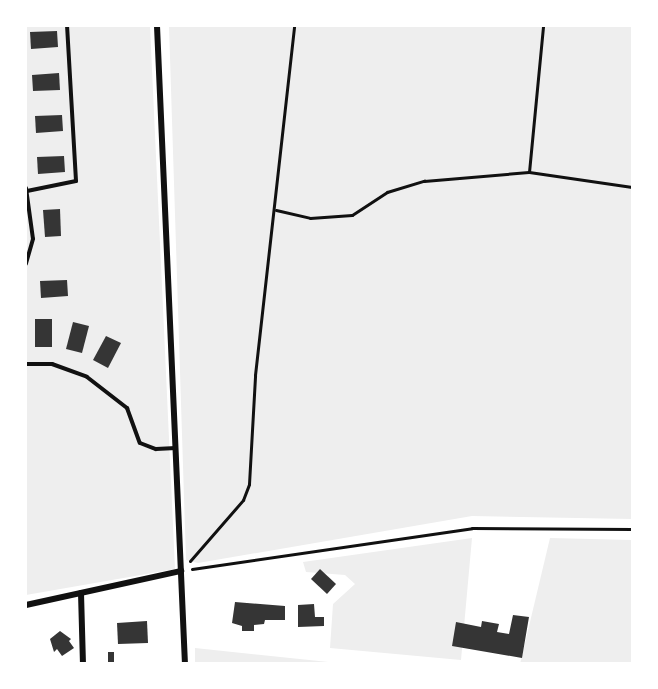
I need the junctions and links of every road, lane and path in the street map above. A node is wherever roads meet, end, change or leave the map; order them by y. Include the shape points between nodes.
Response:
1 (67, 26) edge
2 (158, 26) edge
3 (294, 26) edge
4 (543, 26) edge
5 (530, 172) junction
6 (633, 187) edge
7 (26, 190) edge
8 (276, 210) junction
9 (26, 264) edge
10 (26, 364) edge
11 (177, 448) junction
12 (633, 529) edge
13 (181, 571) junction
14 (81, 593) junction
15 (26, 605) edge
16 (83, 663) edge
17 (185, 663) edge

1 - 7 lane via 76,181
2 - 11 street
3 - 8 path
4 - 5 path
5 - 6 path
5 - 8 path via 424,182 387,192 352,215 310,218
7 - 9 lane via 33,239
8 - 13 path via 255,375 249,484 243,500
10 - 11 lane via 51,364 87,377 127,408 140,443 156,449
11 - 13 street
12 - 13 path via 472,528
13 - 14 street
13 - 17 street
14 - 15 street
14 - 16 street

